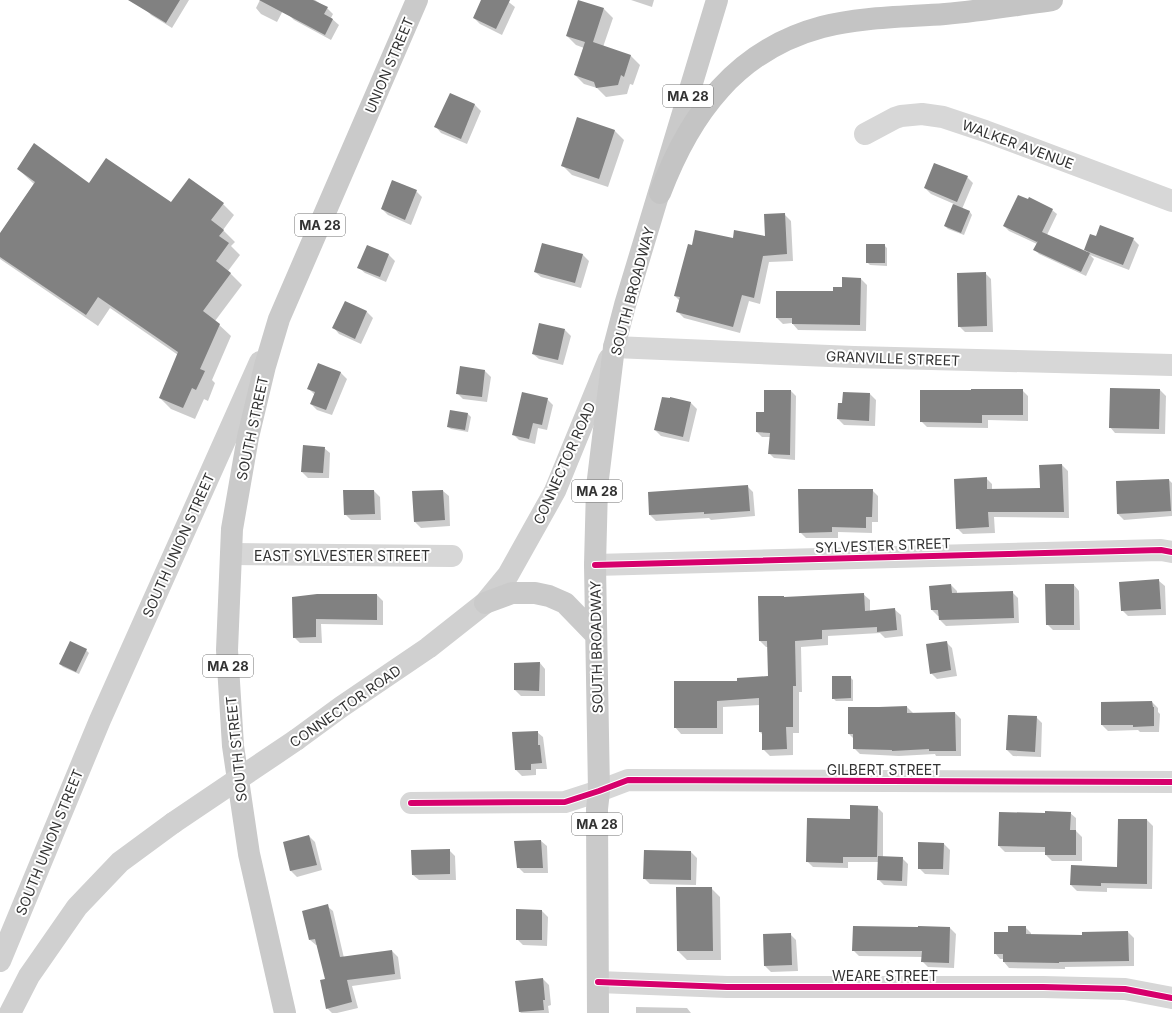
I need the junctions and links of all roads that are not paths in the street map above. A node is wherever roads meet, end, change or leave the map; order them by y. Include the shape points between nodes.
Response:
1 (417, 0) edge
2 (717, 0) edge
3 (1052, 0) edge
4 (361, 130) joint
5 (865, 134) dead end
6 (660, 193) junction
7 (1172, 201) edge
8 (279, 319) junction
9 (614, 348) junction
10 (1172, 365) edge
11 (1172, 552) edge
12 (231, 554) junction
13 (452, 556) dead end
14 (595, 565) junction
15 (485, 602) junction
16 (596, 635) junction
17 (1172, 782) edge
18 (598, 791) junction
19 (411, 803) dead end
20 (0, 961) edge
21 (598, 982) junction
22 (1172, 998) edge
23 (10, 1013) edge
24 (286, 1013) edge
25 (598, 1013) edge

1 - 4 main road, UNION STREET / MA 28
2 - 6 main road, MA 28
3 - 6 highway via 957,13 841,23 787,40 752,60 722,86 680,147
4 - 8 main road, SOUTH UNION STREET / MA 28
5 - 7 street, WALKER AVENUE via 901,116 922,114 943,117
6 - 9 main road, SOUTH BROADWAY / MA 28
8 - 12 main road, SOUTH STREET / MA 28 via 248,437 232,529
8 - 20 main road, SOUTH UNION STREET via 100,720
9 - 10 street, GRANVILLE STREET
9 - 14 main road, SOUTH BROADWAY / MA 28 via 598,487
9 - 15 main road, CONNECTOR ROAD via 555,491 508,575
11 - 14 street, SYLVESTER STREET via 1161,550
12 - 13 street, EAST SYLVESTER STREET
12 - 24 main road, SOUTH STREET / MA 28 via 227,650 233,746 249,854
14 - 16 main road, SOUTH BROADWAY / MA 28
15 - 16 main road via 512,593 549,596 564,603
15 - 23 main road, CONNECTOR ROAD, bridge via 428,648 172,823 120,862 77,907 29,976
16 - 18 main road, SOUTH BROADWAY / MA 28
17 - 18 street, GILBERT STREET via 628,780
18 - 19 street, GILBERT STREET via 565,802
18 - 21 main road, SOUTH BROADWAY / MA 28
21 - 22 street, WEARE STREET via 727,987 1125,989
21 - 25 main road, SOUTH BROADWAY / MA 28

